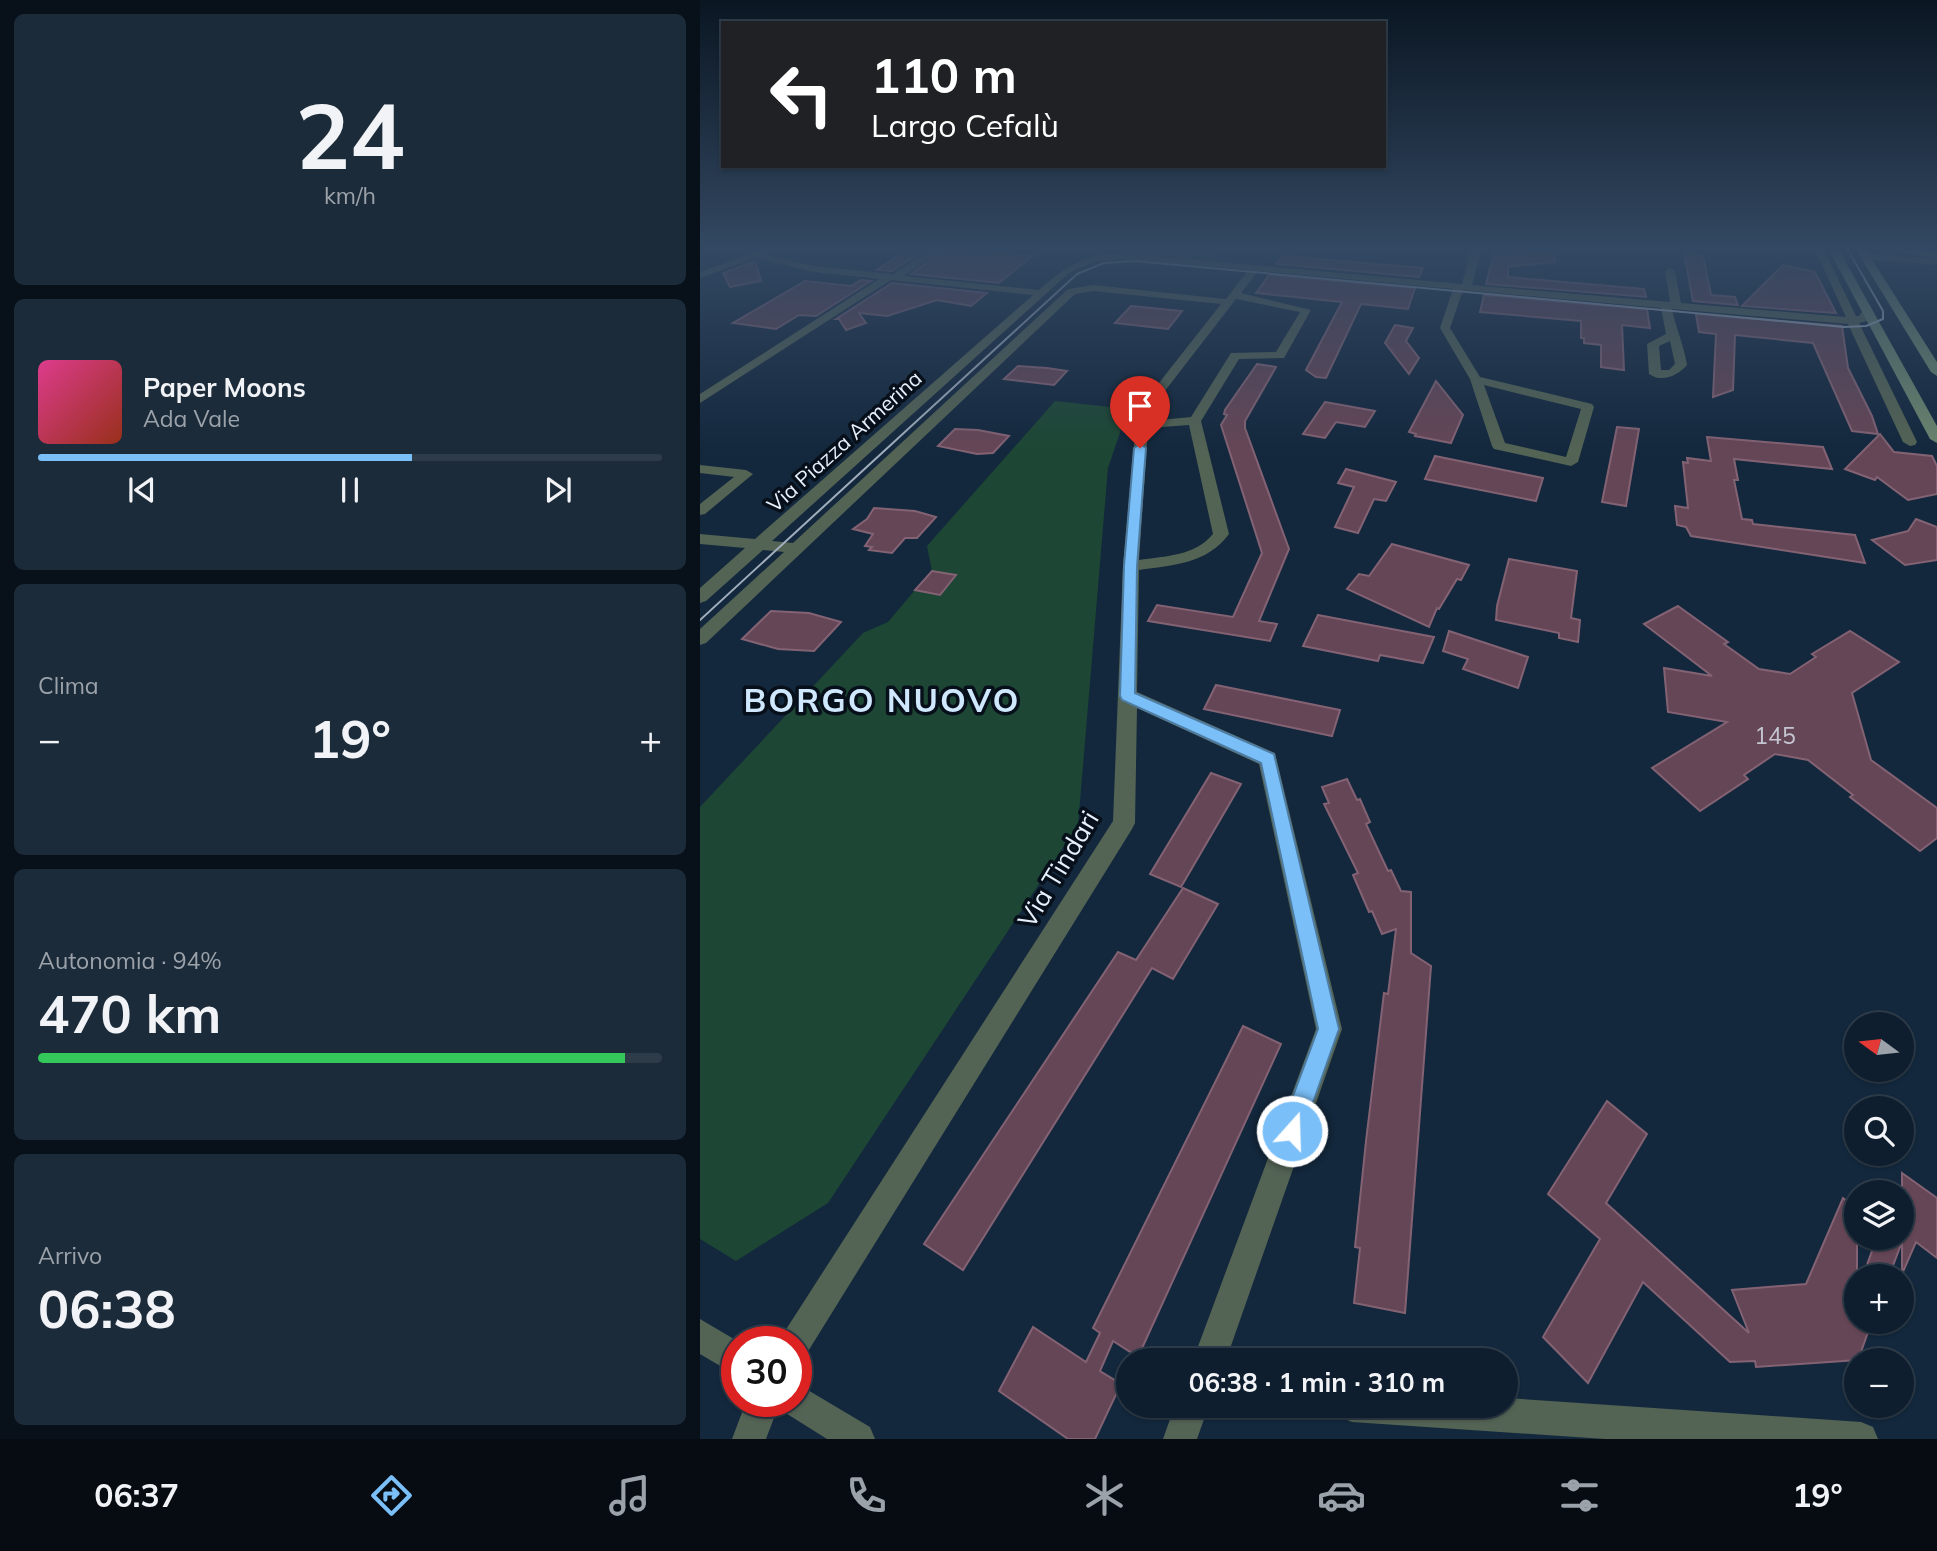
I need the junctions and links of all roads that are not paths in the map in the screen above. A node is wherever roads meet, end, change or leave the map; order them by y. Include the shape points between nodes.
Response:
1 (830, 317) edge
2 (1014, 317) edge
3 (1042, 317) edge
4 (1216, 317) edge
5 (1303, 317) edge
6 (1450, 317) edge
7 (1671, 317) edge
8 (1806, 317) edge
9 (1851, 317) edge
10 (1866, 317) edge
11 (1871, 317) edge
12 (1903, 317) edge
13 (1853, 321) junction
14 (1672, 336) dead end
15 (1937, 372) edge
16 (1476, 379) junction
17 (700, 399) edge
18 (1195, 421) junction
19 (1142, 425) junction
20 (1937, 439) edge
21 (1910, 442) dead end
22 (700, 469) edge
23 (700, 511) edge
24 (700, 539) edge
25 (760, 543) junction
26 (797, 548) junction
27 (1130, 566) junction
28 (700, 597) edge
29 (700, 639) edge
30 (1127, 696) junction
31 (806, 1326) edge
32 (700, 1335) edge
33 (1213, 1348) edge
34 (721, 1349) edge
35 (812, 1409) edge
36 (1518, 1416) edge
37 (757, 1417) edge
38 (1187, 1418) edge
39 (749, 1439) edge
40 (858, 1439) edge
41 (1180, 1439) edge
42 (1861, 1439) edge

1 - 17 street
2 - 25 street, Via Piazza Armerina
3 - 26 street, Via Piazza Armerina
4 - 19 street, Via Tindari via 1148,405
5 - 18 street via 1280,356 1235,355
6 - 16 street via 1445,328
7 - 14 street
8 - 13 street, Via Piazza Armerina
9 - 13 street
10 - 13 street
11 - 20 main road
12 - 15 main road
13 - 21 street
16 - 16 street via 1588,407 1571,462 1499,446
18 - 19 street
18 - 27 street via 1221,534 1214,547 1193,556
19 - 27 street, Via Tindari
22 - 23 street via 746,474
24 - 25 street
25 - 26 street
25 - 28 street, Via Piazza Armerina
26 - 29 street, Via Piazza Armerina
27 - 30 street, Via Tindari
30 - 31 street, Via Tindari via 1124,823
30 - 33 street via 1268,759 1329,1029
32 - 34 street
35 - 40 street
36 - 42 street
37 - 39 street
38 - 41 street

